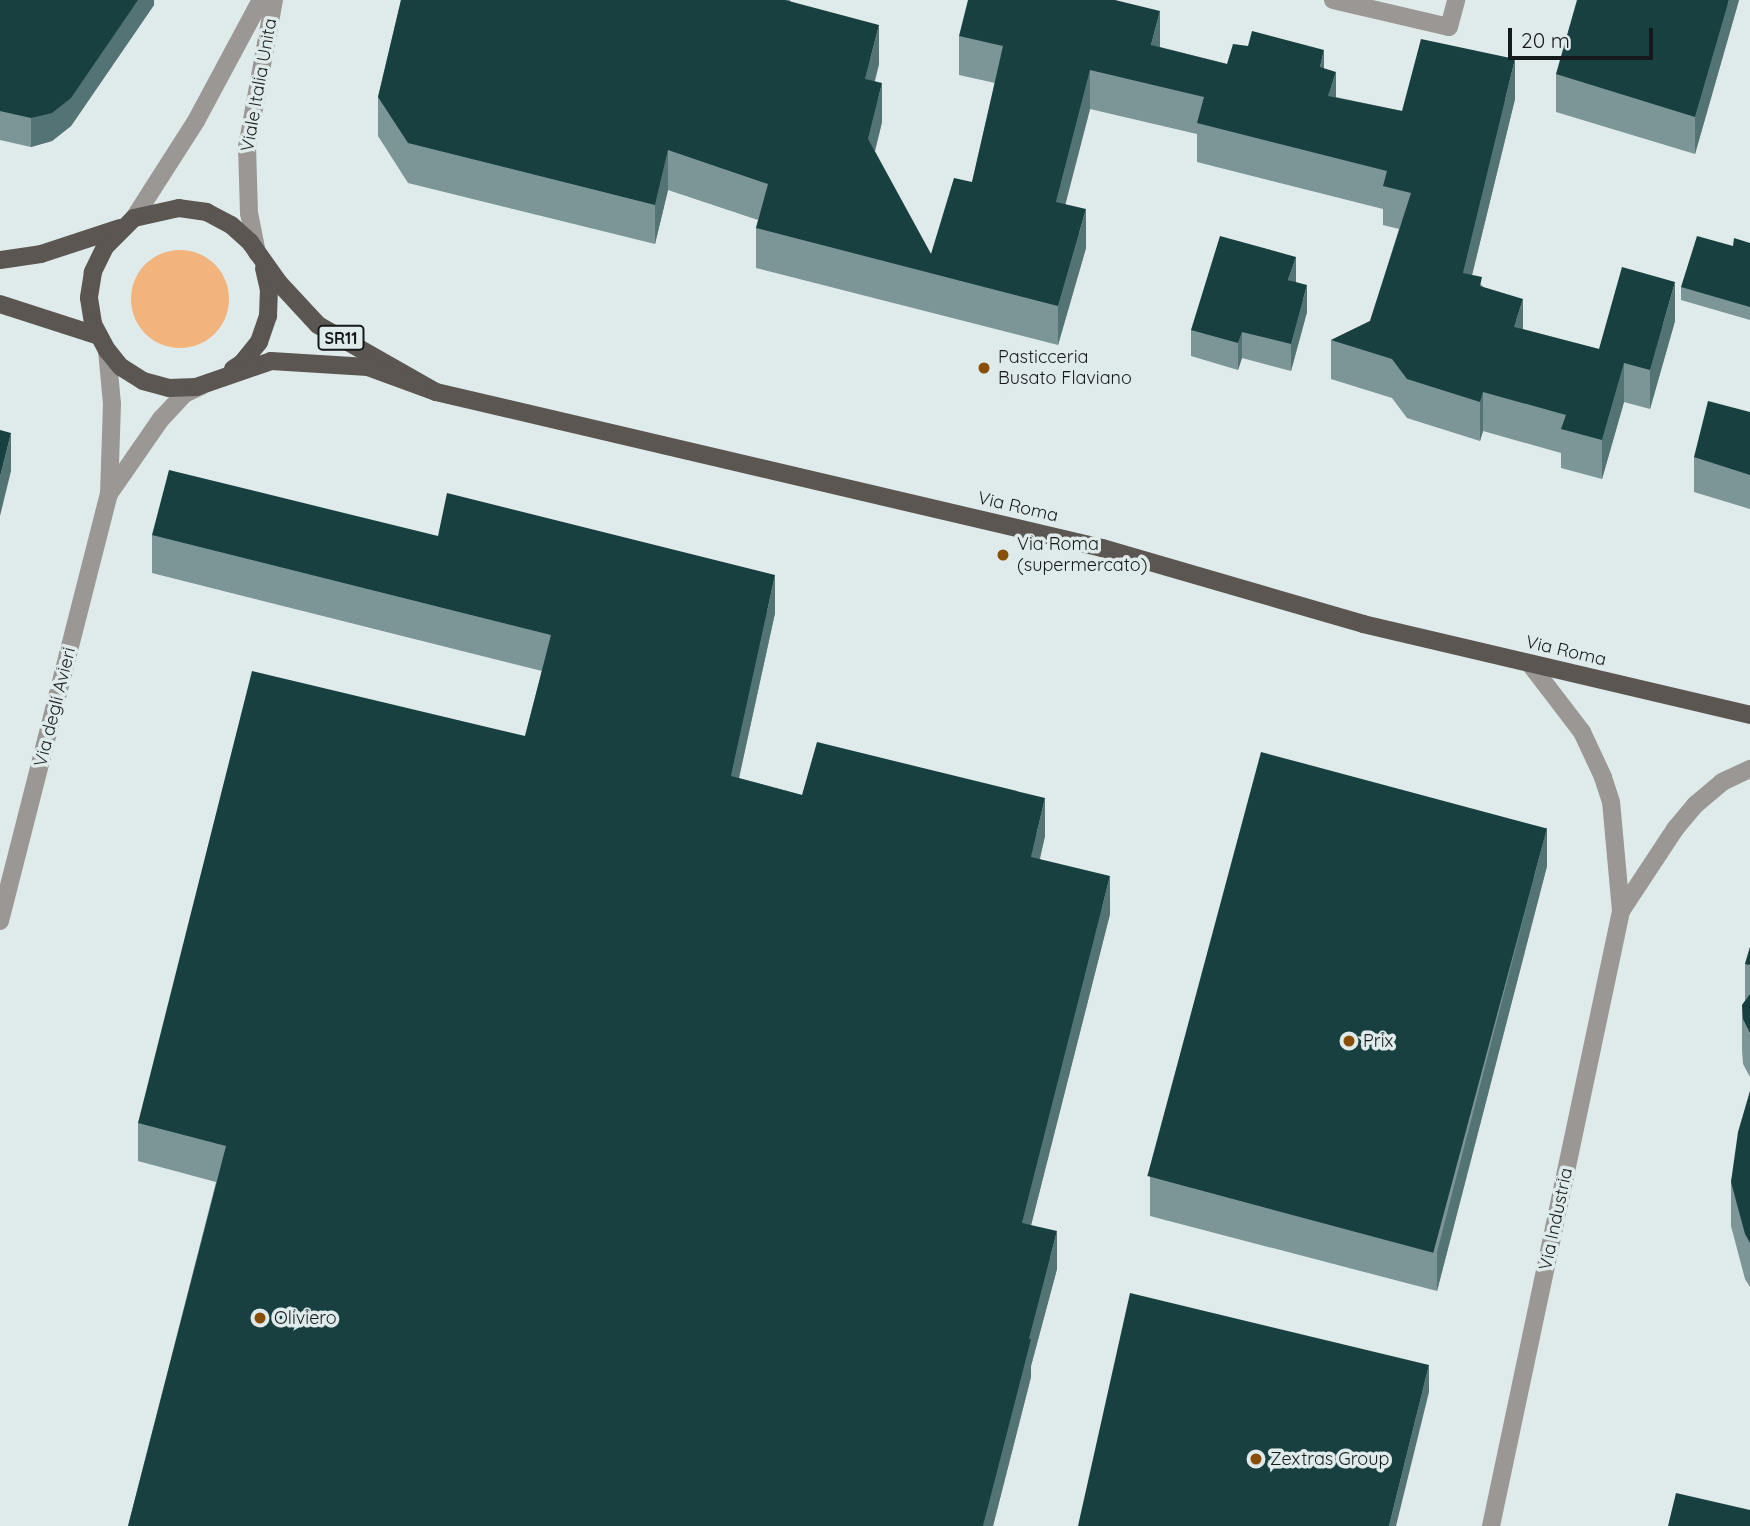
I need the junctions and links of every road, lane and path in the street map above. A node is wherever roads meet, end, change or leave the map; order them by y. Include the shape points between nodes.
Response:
1 (261, 0) edge
2 (274, 0) edge
3 (1333, 0) edge
4 (1456, 0) edge
5 (128, 222) junction
6 (260, 258) junction
7 (0, 260) edge
8 (0, 304) edge
9 (103, 343) junction
10 (217, 378) junction
11 (436, 391) junction
12 (109, 494) junction
13 (1530, 664) junction
14 (1750, 715) edge
15 (1750, 769) edge
16 (1621, 911) junction
17 (0, 921) edge
18 (1491, 1526) edge

1 - 5 street, Viale Italia Unita via 196,121
2 - 6 street, Viale Italia Unita via 247,147 249,213
3 - 4 street via 1449,27
5 - 6 main road, Via Roma / SR11 via 179,208 207,212 231,225
5 - 7 main road, Via Roma / SR11 via 41,254
5 - 9 main road via 105,247 93,272 89,298 93,324
6 - 10 main road, Via Roma / SR11 via 269,290 268,316 259,342 242,363
6 - 11 main road, Via Roma / SR11 via 318,326
8 - 9 main road, Via Roma / SR11
9 - 10 main road, Via Roma / SR11 via 121,367 143,381 169,388 196,387
9 - 12 street, Via degli Avieri via 112,404
10 - 11 main road, Via Roma / SR11 via 271,360 313,361 368,367
10 - 12 street, Via degli Avieri via 184,394
11 - 13 main road, Via Roma via 1102,548 1363,624
12 - 17 street, Via degli Avieri
13 - 14 main road, Via Roma
13 - 16 street, Via Industria via 1582,732 1603,776 1611,802
15 - 16 street, Via Industria via 1722,782 1688,813
16 - 18 street, Via Industria

